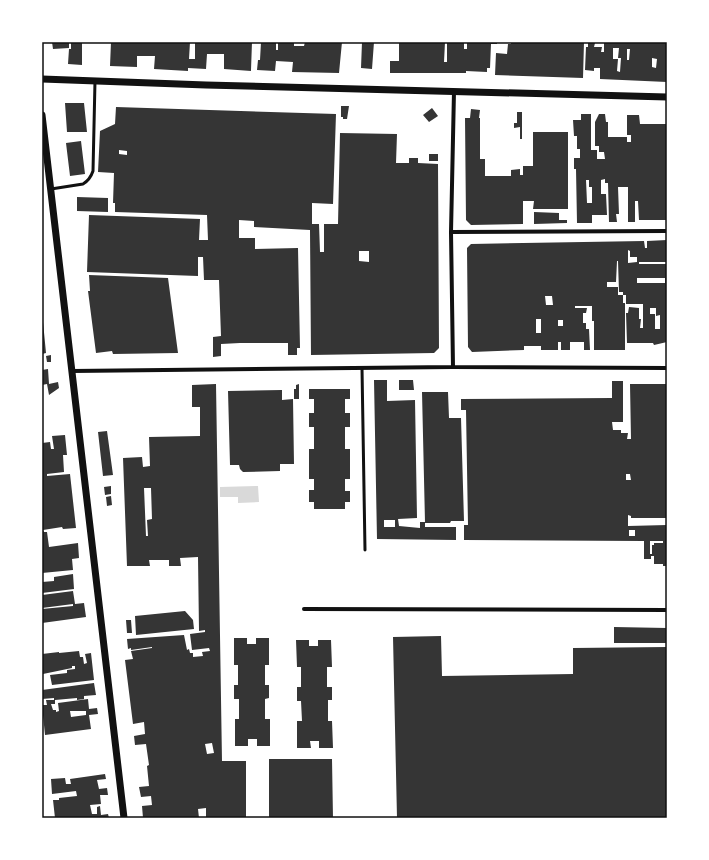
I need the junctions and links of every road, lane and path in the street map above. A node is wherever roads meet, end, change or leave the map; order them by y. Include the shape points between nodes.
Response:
1 (42, 79) edge
2 (95, 81) junction
3 (454, 91) junction
4 (667, 97) edge
5 (42, 115) edge
6 (51, 188) junction
7 (667, 231) edge
8 (451, 232) junction
9 (453, 367) junction
10 (362, 368) junction
11 (667, 368) edge
12 (72, 371) junction
13 (365, 550) dead end
14 (304, 609) dead end
15 (667, 610) edge
16 (124, 818) edge

1 - 2 street
2 - 3 street
2 - 6 lane via 92,176 83,184
3 - 4 street
3 - 8 street
5 - 6 street
6 - 12 street
7 - 8 street
8 - 9 street
9 - 10 street
9 - 11 street
10 - 12 street
10 - 13 lane
12 - 16 street
14 - 15 street

